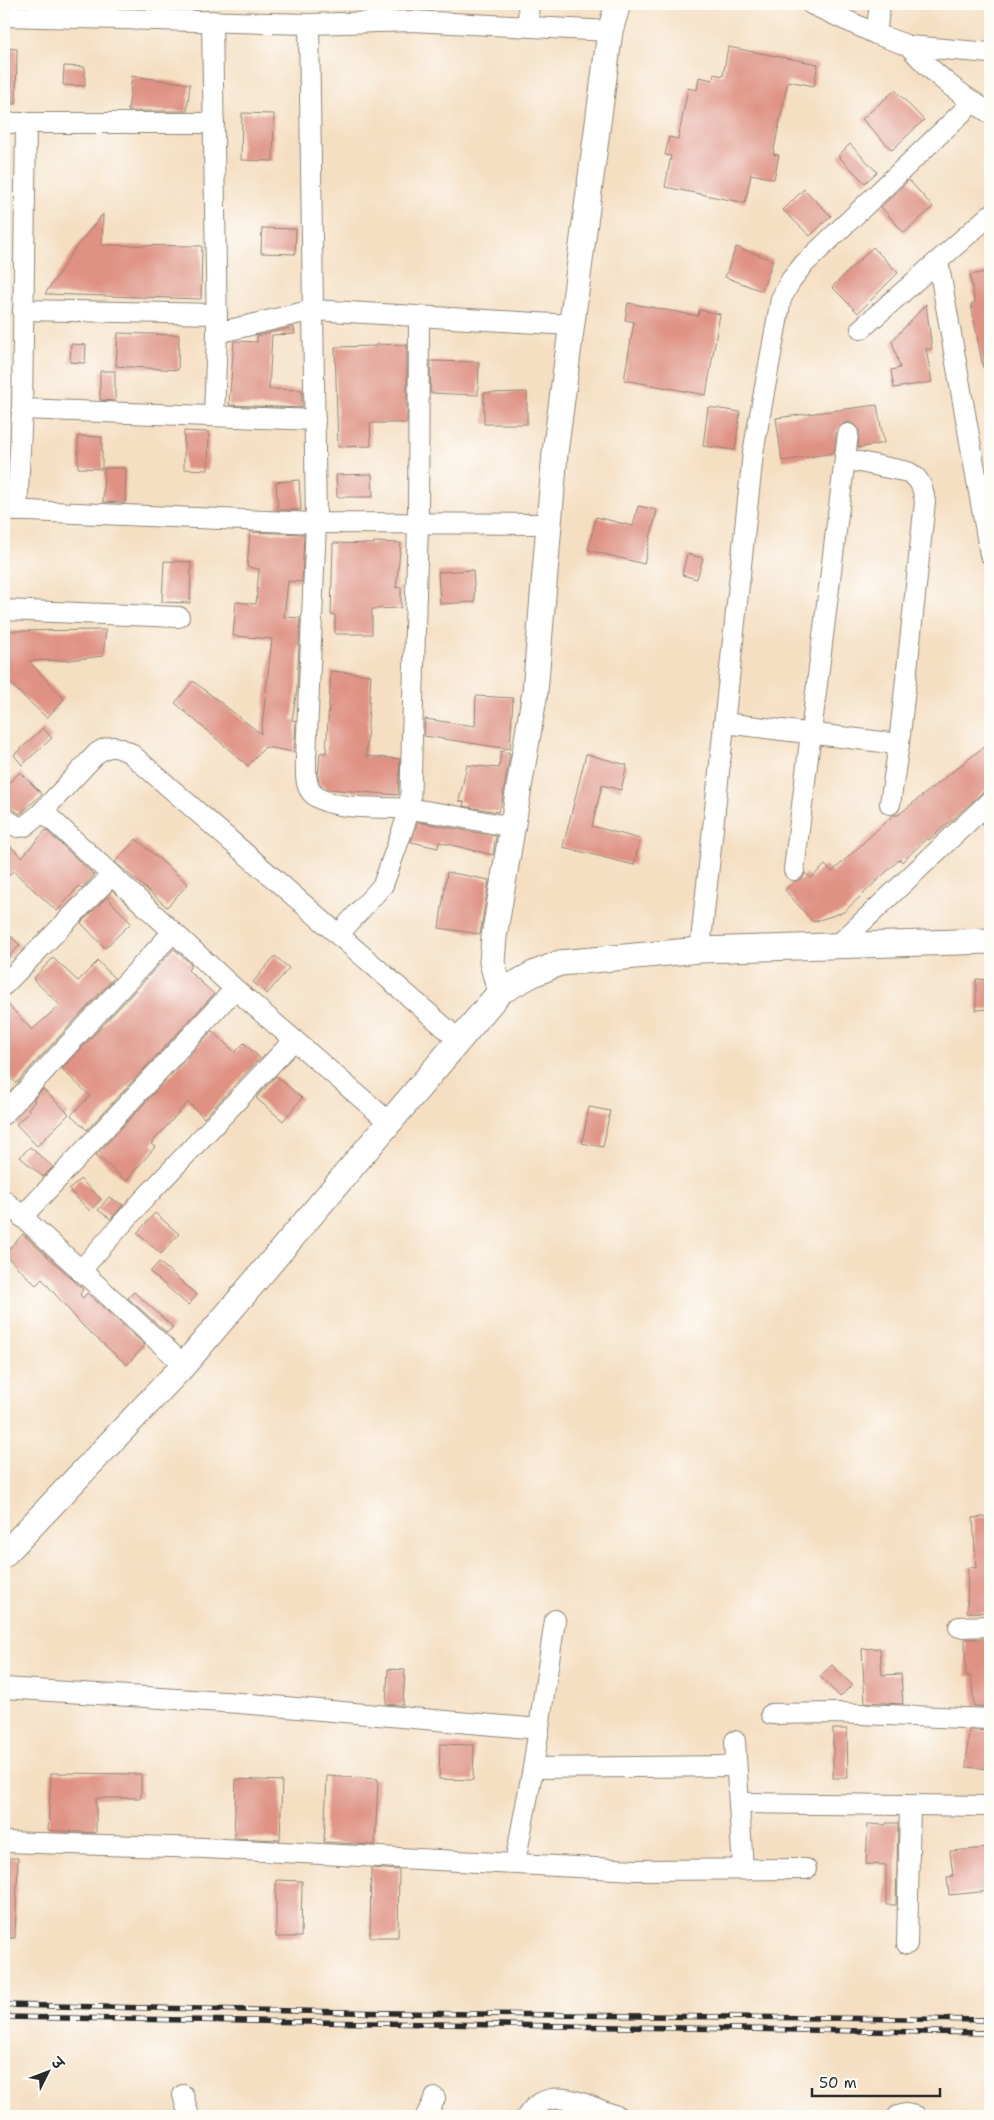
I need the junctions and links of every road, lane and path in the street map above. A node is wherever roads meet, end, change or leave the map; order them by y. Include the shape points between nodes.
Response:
1 (528, 4) edge
2 (618, 4) edge
3 (811, 4) edge
4 (880, 4) edge
5 (412, 12) edge
6 (4, 16) edge
7 (212, 21) junction
8 (309, 24) junction
9 (529, 26) junction
10 (610, 31) junction
11 (876, 34) junction
12 (909, 46) junction
13 (990, 53) edge
14 (973, 102) junction
15 (990, 113) edge
16 (4, 123) edge
17 (26, 123) junction
18 (214, 123) junction
19 (990, 215) edge
20 (938, 261) junction
21 (23, 310) junction
22 (313, 310) junction
23 (419, 316) junction
24 (217, 324) junction
25 (572, 325) junction
26 (861, 329) dead end
27 (22, 409) junction
28 (214, 416) junction
29 (315, 420) junction
30 (848, 434) dead end
31 (845, 459) junction
32 (11, 511) edge
33 (316, 523) junction
34 (418, 523) junction
35 (549, 524) junction
36 (990, 554) edge
37 (4, 610) edge
38 (179, 617) dead end
39 (724, 723) junction
40 (811, 733) junction
41 (899, 744) junction
42 (990, 801) edge
43 (890, 804) dead end
44 (410, 809) junction
45 (40, 814) junction
46 (4, 818) edge
47 (512, 827) junction
48 (794, 870) dead end
49 (112, 875) junction
50 (173, 932) junction
51 (338, 935) junction
52 (990, 941) edge
53 (837, 946) junction
54 (700, 950) junction
55 (4, 985) edge
56 (235, 989) junction
57 (500, 992) junction
58 (294, 1040) junction
59 (458, 1040) junction
60 (4, 1114) edge
61 (389, 1122) junction
62 (4, 1200) edge
63 (22, 1217) junction
64 (80, 1271) junction
65 (184, 1364) junction
66 (4, 1554) edge
67 (555, 1620) dead end
68 (990, 1626) edge
69 (959, 1628) dead end
70 (4, 1688) edge
71 (771, 1714) dead end
72 (990, 1719) edge
73 (539, 1729) junction
74 (735, 1741) dead end
75 (736, 1766) junction
76 (533, 1768) junction
77 (739, 1804) junction
78 (910, 1806) junction
79 (990, 1806) edge
80 (4, 1842) edge
81 (515, 1863) junction
82 (743, 1869) junction
83 (806, 1869) dead end
84 (907, 1944) dead end
85 (183, 2095) dead end
86 (435, 2098) dead end
87 (189, 2116) edge
88 (426, 2116) edge
89 (527, 2116) edge
90 (617, 2116) edge
91 (898, 2116) edge
92 (916, 2116) edge

1 - 9 street
2 - 10 street
3 - 11 street
4 - 11 street
5 - 8 street
5 - 9 street
6 - 7 street
7 - 8 street
7 - 18 street
8 - 22 street
9 - 10 street
10 - 25 street
11 - 12 street
12 - 13 street
12 - 14 street via 930,70
14 - 15 street
14 - 39 street via 804,264 780,299 754,453
16 - 17 street
17 - 18 street
17 - 21 street
18 - 24 street
19 - 20 street
20 - 26 street
20 - 36 street
21 - 24 street
21 - 27 street
22 - 23 street
22 - 24 street
22 - 29 street
23 - 25 street
23 - 34 street
24 - 28 street
25 - 35 street
27 - 28 street
27 - 32 street
28 - 29 street
29 - 33 street
30 - 31 street
31 - 40 street
31 - 41 street via 908,472 917,476 923,486 925,502
32 - 33 street
33 - 34 street
33 - 44 street via 307,786 322,800
34 - 35 street
34 - 44 street
35 - 47 street via 535,692
37 - 38 street
39 - 40 street
39 - 54 street
40 - 41 street
40 - 48 street
41 - 43 street
42 - 53 street
44 - 47 street
44 - 51 street via 384,885
45 - 46 street via 25,826 18,827
45 - 49 street via 48,816
45 - 51 street via 97,753 106,747 118,746 130,753
47 - 57 street via 492,962
49 - 50 street
49 - 55 street
50 - 56 street
50 - 60 street
51 - 59 street
52 - 53 street
53 - 54 street
54 - 57 street via 560,963
56 - 58 street
56 - 63 street
57 - 59 street
58 - 61 street
58 - 64 street
59 - 61 street
61 - 65 street
62 - 63 street
63 - 64 street
64 - 65 street
65 - 66 street
67 - 73 street
68 - 69 street
70 - 73 street via 238,1703
71 - 72 street
73 - 76 street
74 - 75 street
75 - 76 street
75 - 77 street
76 - 81 street
77 - 78 street
77 - 82 street
78 - 79 street
78 - 84 street
80 - 81 street
81 - 82 street via 636,1870
82 - 83 street
85 - 87 street
86 - 88 street
89 - 90 street via 539,2102 548,2098 565,2098
91 - 92 street

